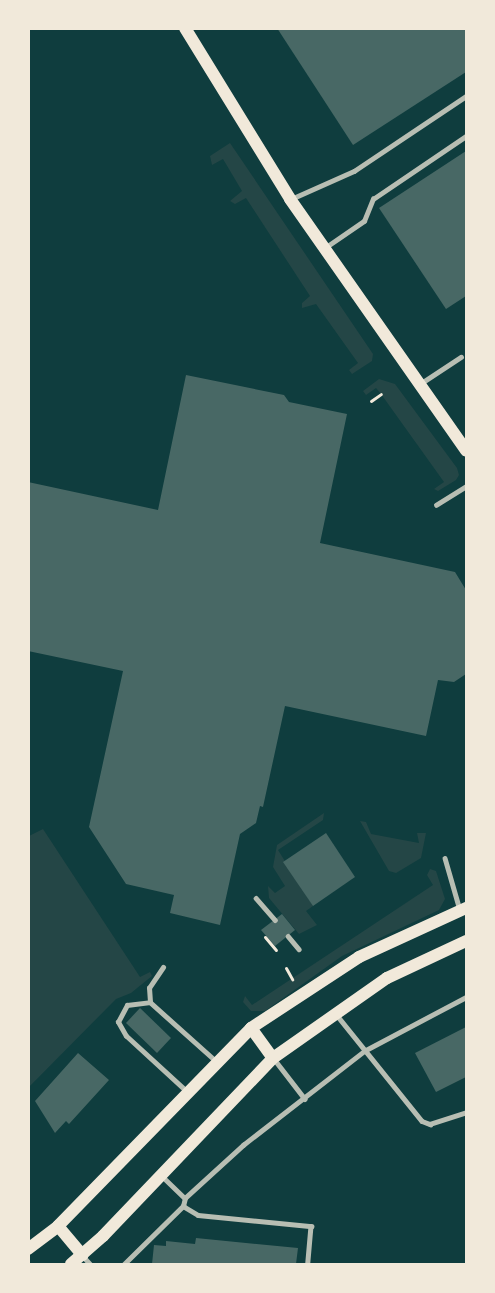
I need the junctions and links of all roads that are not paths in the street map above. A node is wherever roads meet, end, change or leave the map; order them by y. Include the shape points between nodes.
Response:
1 (185, 28) edge
2 (466, 96) edge
3 (466, 136) edge
4 (290, 199) junction
5 (324, 249) junction
6 (461, 357) dead end
7 (420, 384) junction
8 (466, 450) edge
9 (466, 486) edge
10 (436, 505) dead end
11 (444, 858) dead end
12 (255, 897) dead end
13 (463, 909) edge
14 (274, 920) dead end
15 (288, 936) dead end
16 (466, 941) edge
17 (298, 949) dead end
18 (163, 967) dead end
19 (466, 997) edge
20 (150, 1002) junction
21 (336, 1014) junction
22 (251, 1028) junction
23 (364, 1051) junction
24 (273, 1058) junction
25 (217, 1062) junction
26 (187, 1092) junction
27 (305, 1100) junction
28 (466, 1112) edge
29 (161, 1175) junction
30 (185, 1198) junction
31 (183, 1206) junction
32 (58, 1226) junction
33 (28, 1249) edge
34 (86, 1260) edge
35 (71, 1264) edge
36 (124, 1264) edge
37 (308, 1264) edge

1 - 4 main road
2 - 4 lane via 354,171
3 - 5 lane via 373,199 364,221
4 - 5 main road
5 - 7 main road
6 - 7 lane
7 - 8 main road
9 - 10 lane
11 - 13 lane
12 - 14 lane
13 - 22 main road via 359,957
15 - 17 lane
16 - 21 main road via 387,978
18 - 20 lane via 149,988
19 - 23 lane
20 - 25 lane
20 - 26 lane via 127,1005 118,1022 126,1036
21 - 23 lane
21 - 24 main road
22 - 24 main road
22 - 25 main road
23 - 27 lane
23 - 28 lane via 422,1121 430,1124
24 - 27 lane
24 - 29 main road
25 - 26 main road
26 - 32 main road
27 - 30 lane via 243,1145
29 - 30 lane
29 - 34 main road
30 - 31 lane
31 - 36 lane
31 - 37 lane via 198,1215 311,1226
32 - 33 main road
32 - 34 main road
34 - 35 main road

